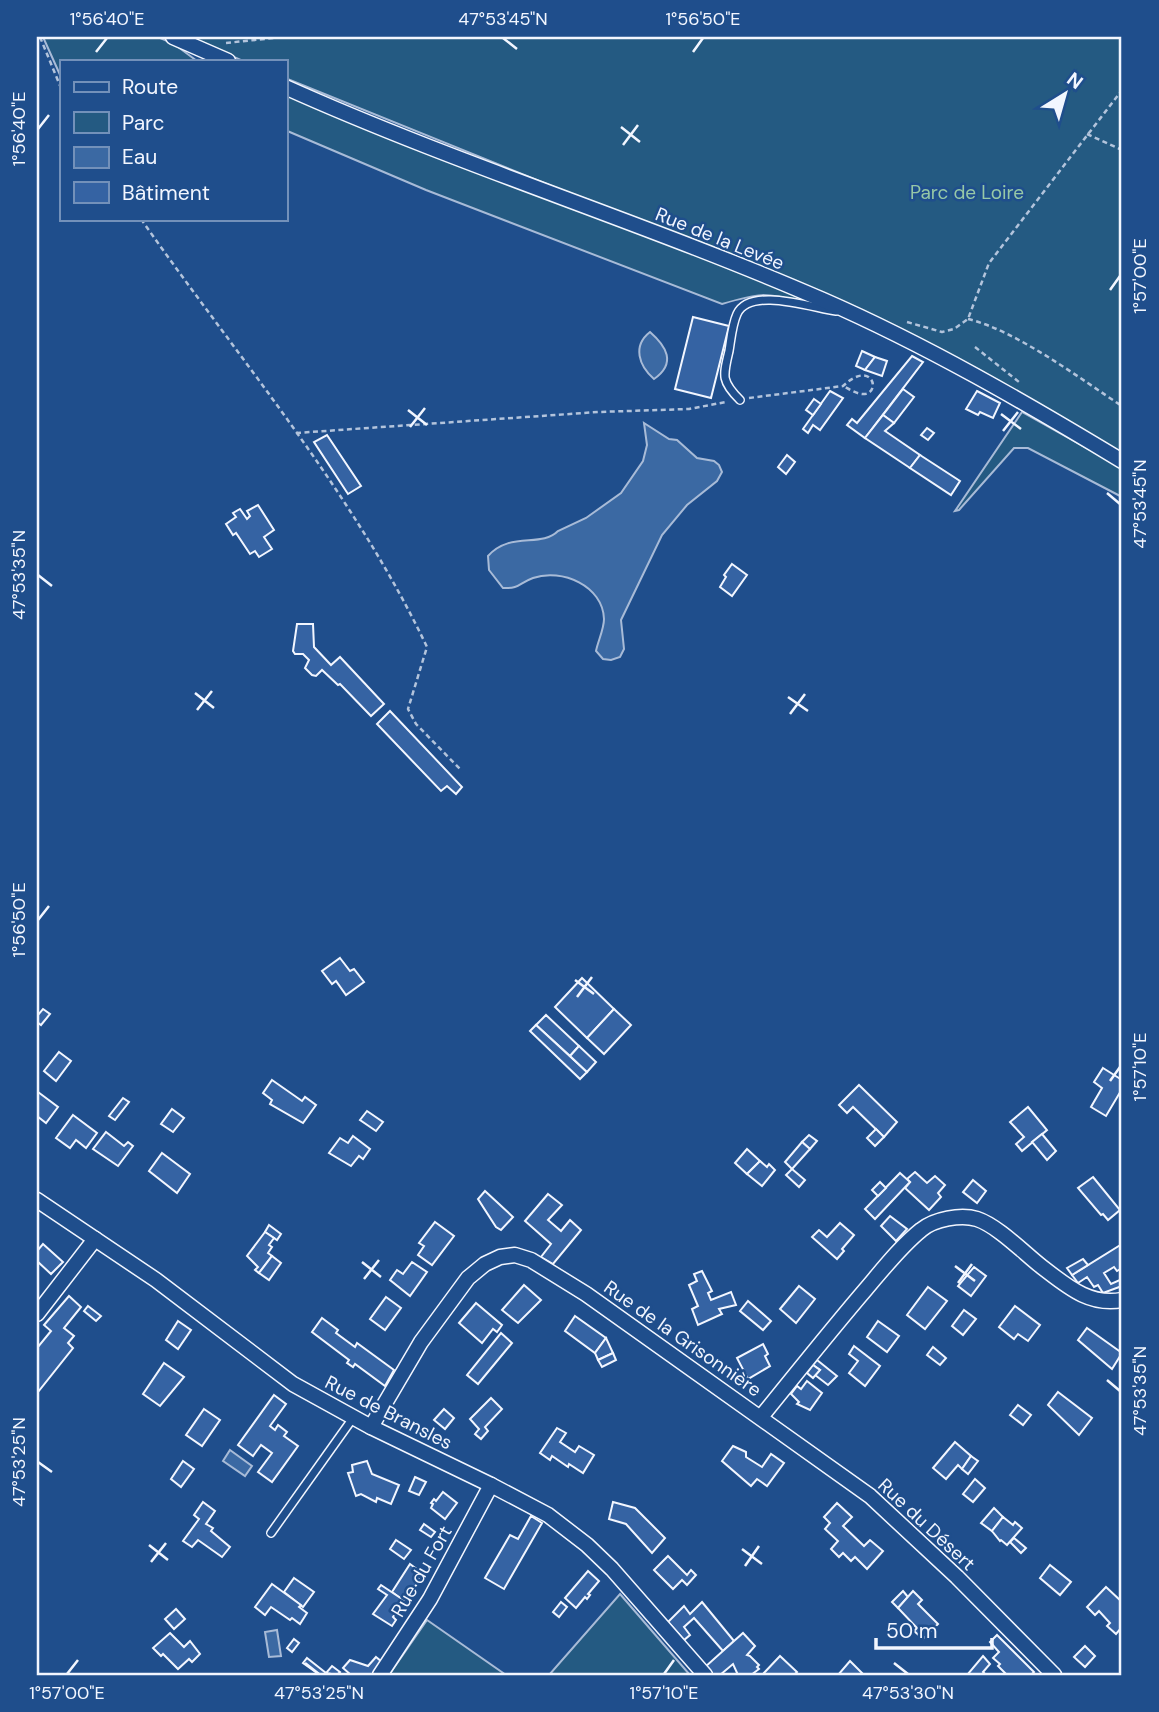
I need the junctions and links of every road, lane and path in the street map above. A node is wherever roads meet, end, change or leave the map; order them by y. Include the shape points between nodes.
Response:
1 (40, 37) edge
2 (173, 37) edge
3 (284, 37) edge
4 (224, 43) dead end
5 (226, 60) edge
6 (60, 86) edge
7 (287, 88) edge
8 (1122, 90) edge
9 (1087, 134) junction
10 (1122, 150) edge
11 (142, 220) edge
12 (847, 312) junction
13 (900, 319) dead end
14 (968, 319) junction
15 (843, 386) junction
16 (740, 400) junction
17 (1122, 406) edge
18 (296, 433) junction
19 (1122, 461) edge
20 (460, 769) dead end
21 (37, 1200) edge
22 (94, 1239) junction
23 (1122, 1300) edge
24 (37, 1314) edge
25 (353, 1417) junction
26 (761, 1417) junction
27 (370, 1427) junction
28 (491, 1485) junction
29 (271, 1533) dead end
30 (380, 1675) edge
31 (705, 1675) edge
32 (1054, 1675) edge

1 - 6 path
2 - 5 street
3 - 4 path
7 - 12 street, Rue de la Levée
8 - 9 path
9 - 10 path
9 - 14 path via 989,264
11 - 18 path
12 - 16 lane via 781,299 749,302 738,312 723,376
12 - 19 street, Rue de la Levée via 954,365
13 - 14 path via 942,332
14 - 17 path via 1017,340
15 - 15 path via 852,377 863,375 873,383 868,394
15 - 16 path
16 - 18 path via 690,409
18 - 20 path via 401,592 427,647 408,709 416,724
21 - 22 street, Rue de Bransles
22 - 24 street
22 - 25 street, Rue de Bransles via 293,1384
23 - 26 street, Rue de la Grisonnière via 1090,1299 1071,1290 977,1219 942,1220 923,1228 881,1271
25 - 27 street, Rue de Bransles
25 - 29 lane
26 - 27 street, Rue de la Grisonnière via 586,1294 515,1255 485,1264 468,1278 421,1342
26 - 32 street, Rue du Désert via 870,1496
27 - 28 street, Rue de Bransles
28 - 30 street, Rue du Fort via 430,1599
28 - 31 street, Rue de Bransles via 548,1515 587,1545

